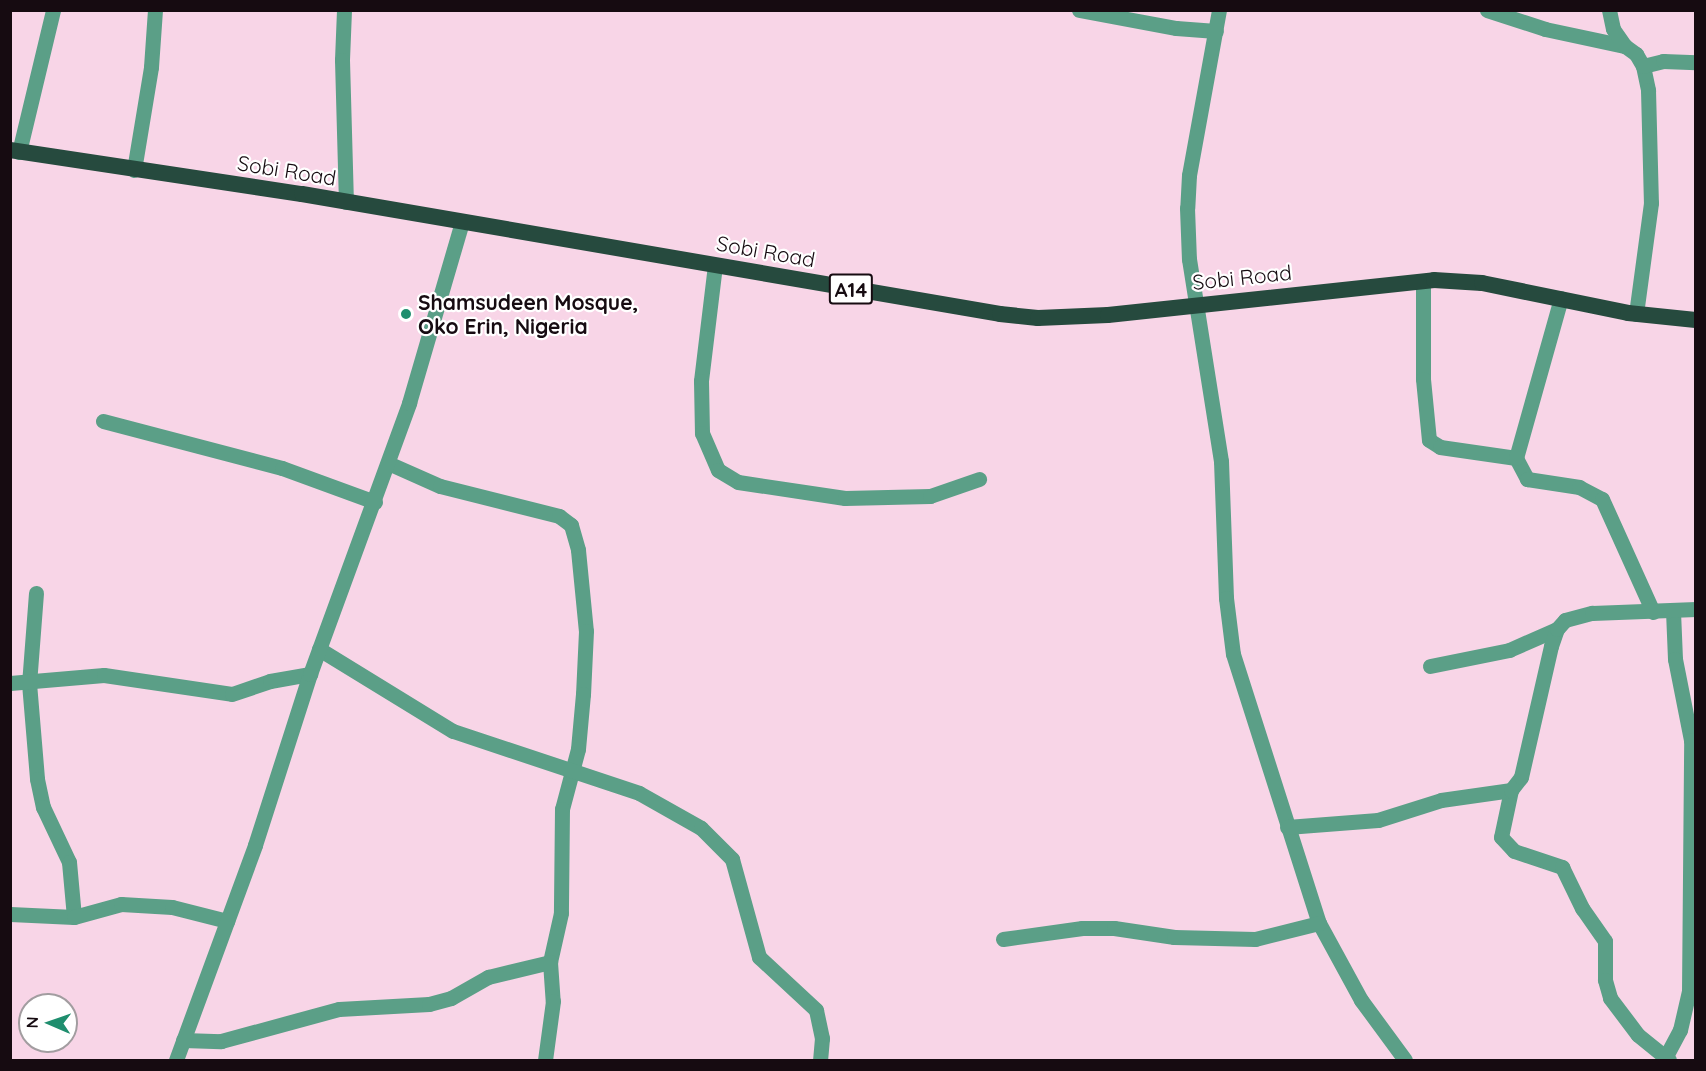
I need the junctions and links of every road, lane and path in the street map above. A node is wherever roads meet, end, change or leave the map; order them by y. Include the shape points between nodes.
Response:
1 (53, 10) edge
2 (154, 10) edge
3 (344, 10) edge
4 (1079, 10) edge
5 (1219, 10) edge
6 (1487, 10) edge
7 (1610, 10) edge
8 (1216, 31) junction
9 (1625, 46) junction
10 (1695, 62) edge
11 (1643, 66) junction
12 (15, 151) edge
13 (134, 170) junction
14 (346, 202) junction
15 (462, 222) junction
16 (715, 265) junction
17 (1424, 281) junction
18 (1561, 298) junction
19 (1197, 305) junction
20 (1636, 314) junction
21 (1695, 320) edge
22 (103, 421) dead end
23 (1516, 458) junction
24 (388, 463) junction
25 (979, 479) dead end
26 (375, 502) junction
27 (36, 594) dead end
28 (1695, 609) edge
29 (1673, 611) junction
30 (1653, 612) junction
31 (1557, 629) junction
32 (319, 649) junction
33 (1430, 666) dead end
34 (310, 674) junction
35 (10, 683) edge
36 (29, 683) junction
37 (1694, 742) edge
38 (570, 773) junction
39 (1510, 790) junction
40 (1287, 827) junction
41 (10, 914) edge
42 (74, 917) junction
43 (227, 921) junction
44 (1319, 923) junction
45 (1003, 939) dead end
46 (550, 962) junction
47 (183, 1040) junction
48 (1667, 1059) edge
49 (176, 1060) edge
50 (545, 1060) edge
51 (820, 1060) edge
52 (1405, 1060) edge

1 - 12 street
2 - 13 street via 151,67
3 - 14 street
4 - 8 street via 1176,28
5 - 8 street
6 - 9 street
7 - 9 street via 1613,29
8 - 19 street via 1189,175 1190,259
9 - 11 street
10 - 11 street via 1663,61
11 - 20 street via 1648,90 1651,202
12 - 13 highway, Sobi Road / A14
13 - 14 highway, Sobi Road / A14
14 - 15 highway, Sobi Road / A14
15 - 16 highway, Sobi Road / A14
15 - 24 street
16 - 19 highway, Sobi Road / A14 via 1038,318
16 - 25 street via 702,369 702,433 718,470 738,482 856,498 930,496
17 - 18 highway, Sobi Road / A14 via 1482,283
17 - 19 highway, Sobi Road / A14
17 - 23 street via 1422,360 1429,440 1440,447
18 - 20 highway, Sobi Road / A14
18 - 23 street
19 - 40 street via 1221,461 1226,598 1233,654
20 - 21 highway, Sobi Road / A14
22 - 26 street via 282,468
23 - 30 street via 1527,479 1579,487 1602,499
24 - 26 street
24 - 38 street via 440,486 559,516 571,525 578,550 586,631 578,749
26 - 32 street
27 - 36 street
28 - 29 street
29 - 30 street
29 - 37 street via 1675,659
30 - 31 street via 1592,613 1565,620
31 - 33 street via 1509,650
31 - 39 street via 1521,777
32 - 34 street
32 - 38 street via 453,731
34 - 36 street via 270,681 232,694 104,675
34 - 43 street
35 - 36 street
36 - 42 street via 37,779 43,807 69,862
37 - 48 street via 1689,992 1680,1030
38 - 46 street via 562,809 561,913
38 - 51 street via 639,793 701,828 732,859 759,957 816,1010 822,1038
39 - 40 street via 1441,800 1378,820
39 - 48 street via 1501,837 1514,851 1565,870 1582,908 1605,941 1605,980 1610,998 1638,1035
40 - 44 street
41 - 42 street
42 - 43 street via 121,904 172,908
43 - 47 street
44 - 45 street via 1255,939 1174,937 1114,927
44 - 52 street via 1361,1000
46 - 47 street via 488,978 451,998 429,1004 339,1009 221,1041
46 - 50 street via 553,1001
47 - 49 street

